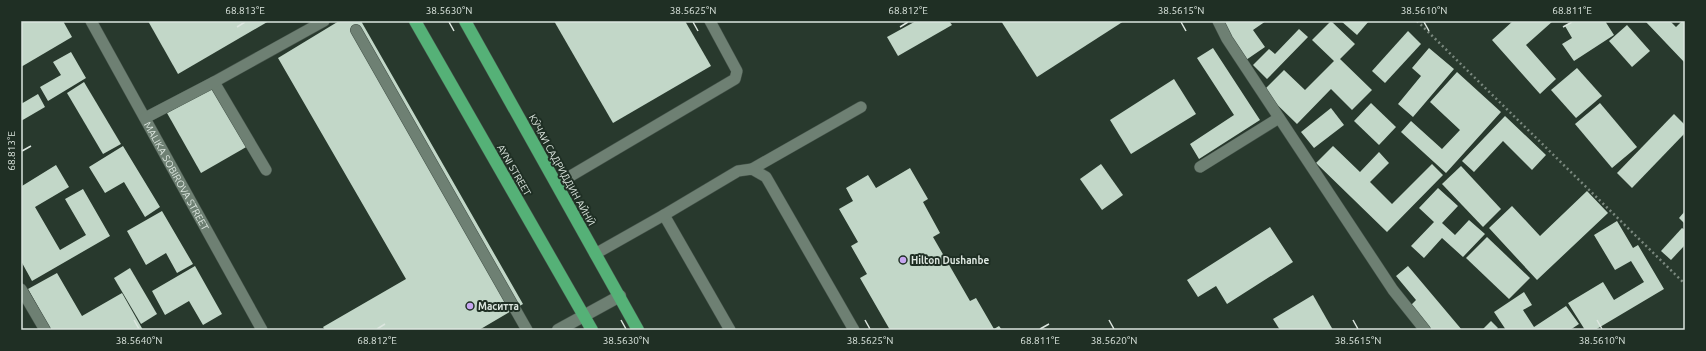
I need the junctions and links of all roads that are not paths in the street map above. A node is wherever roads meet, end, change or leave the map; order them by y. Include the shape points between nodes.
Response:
1 (90, 21) edge
2 (324, 21) edge
3 (415, 21) edge
4 (465, 21) edge
5 (710, 21) edge
6 (1218, 21) edge
7 (356, 30) dead end
8 (214, 82) junction
9 (861, 107) dead end
10 (145, 118) junction
11 (1279, 118) junction
12 (1200, 167) dead end
13 (752, 169) junction
14 (266, 170) dead end
15 (557, 184) junction
16 (664, 215) junction
17 (595, 254) junction
18 (21, 289) edge
19 (620, 296) junction
20 (583, 315) junction
21 (45, 330) edge
22 (262, 330) edge
23 (528, 330) edge
24 (558, 330) edge
25 (592, 330) edge
26 (638, 330) edge
27 (730, 330) edge
28 (854, 330) edge
29 (1425, 330) edge

1 - 10 lane, MALIKA SOBIROVA STREET
2 - 8 lane
3 - 20 highway, AYNI STREET
4 - 15 highway, КӮЧАИ САДРИДДИН АЙНӢ
5 - 15 lane via 737,71 735,79
6 - 11 lane
7 - 23 lane
8 - 10 lane
8 - 14 lane
9 - 13 lane
10 - 22 lane, MALIKA SOBIROVA STREET
11 - 12 lane
11 - 29 lane via 1393,290
13 - 16 lane via 738,171
13 - 28 lane via 766,177
15 - 17 highway, КӮЧАИ САДРИДДИН АЙНӢ
16 - 17 lane
16 - 27 lane
17 - 19 highway, КӮЧАИ САДРИДДИН АЙНӢ
18 - 21 lane
19 - 20 street
19 - 26 highway, КӮЧАИ САДРИДДИН АЙНӢ
20 - 24 street
20 - 25 highway, AYNI STREET

